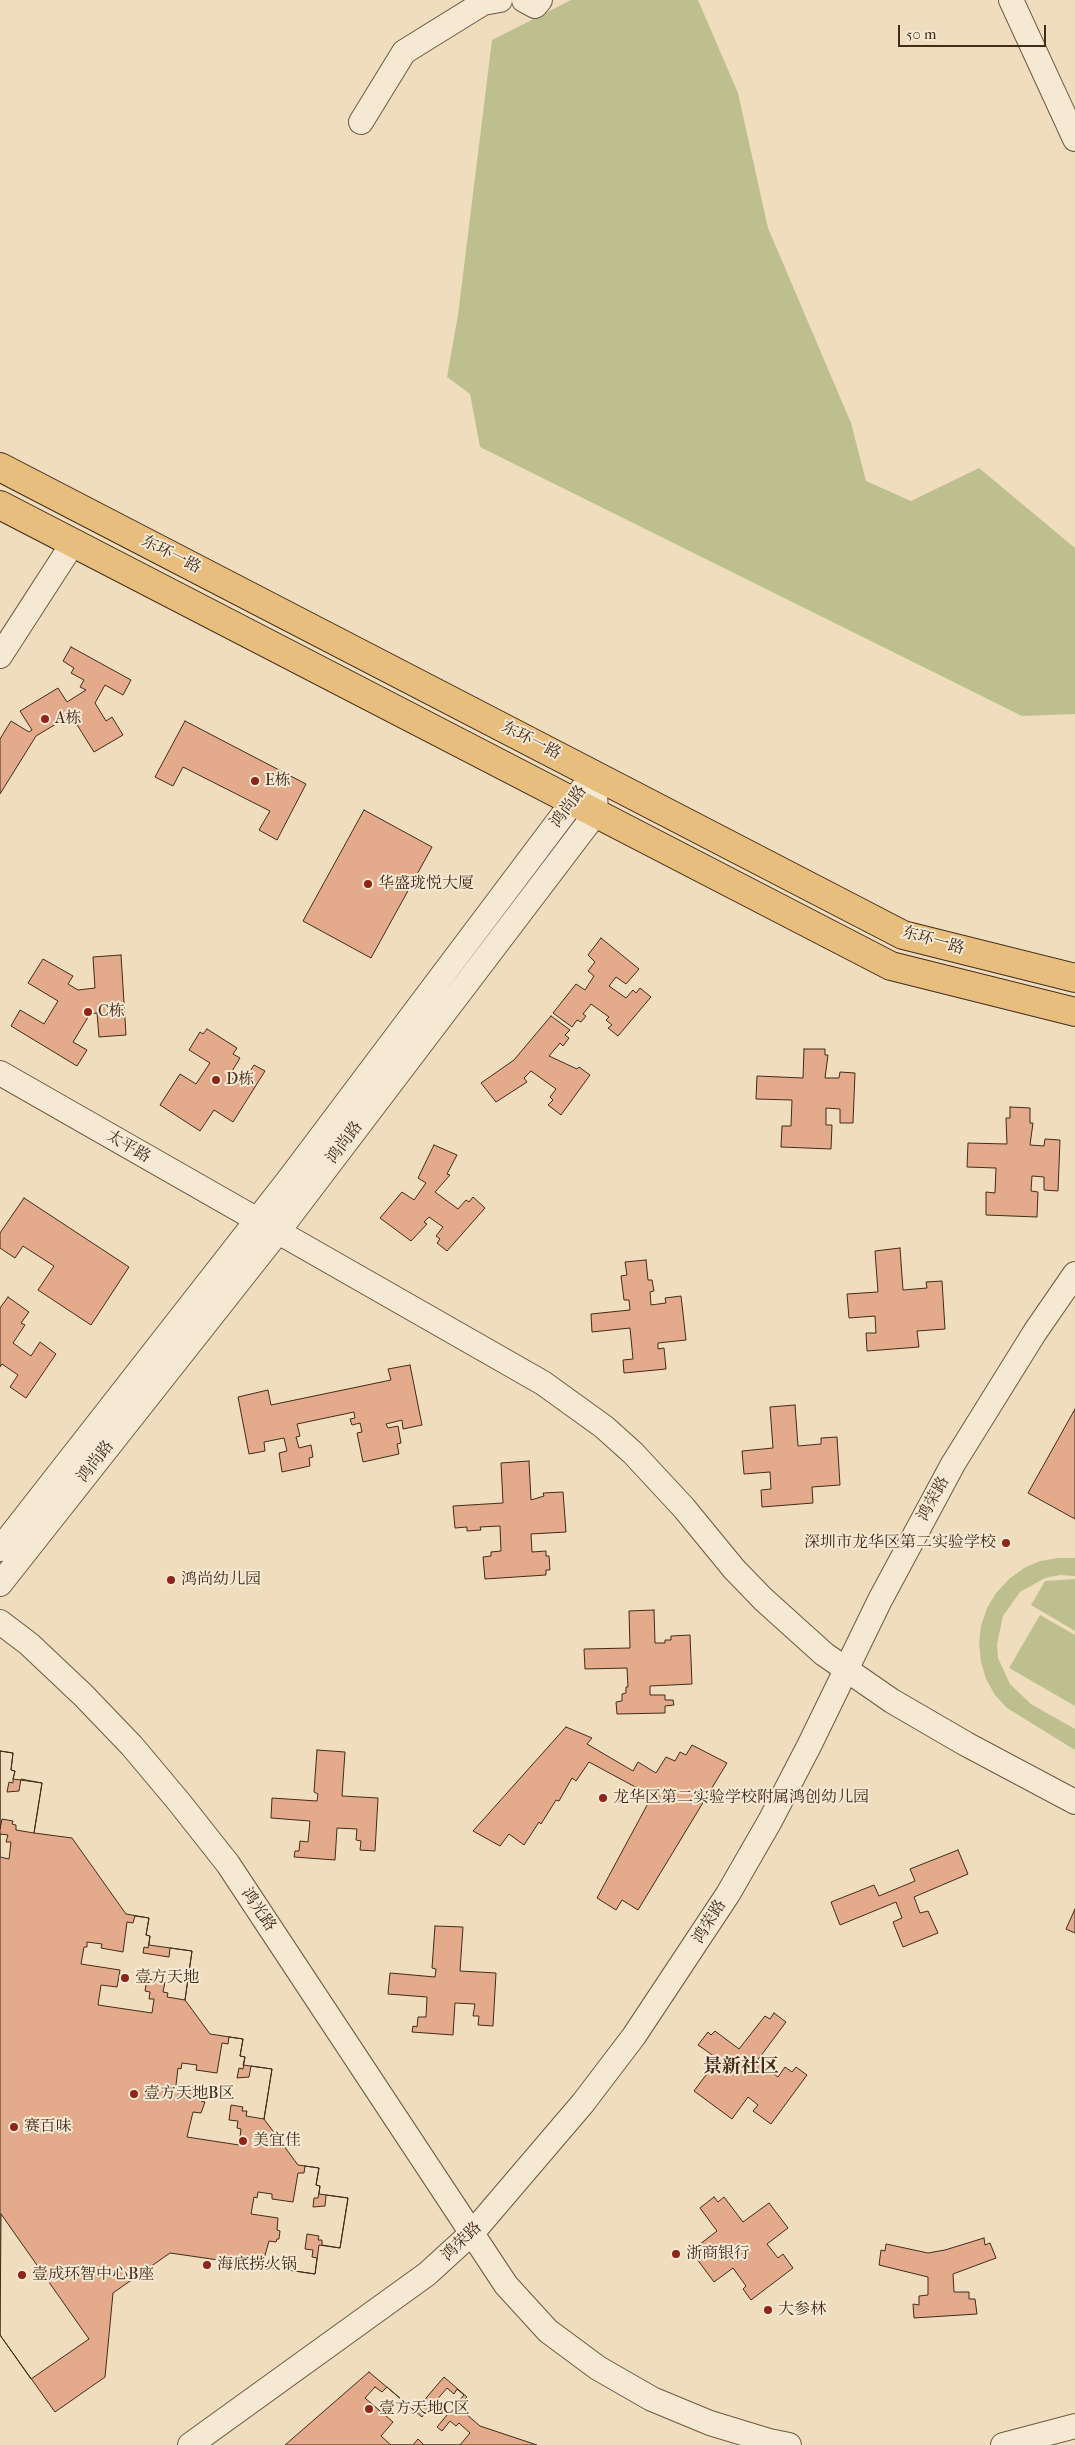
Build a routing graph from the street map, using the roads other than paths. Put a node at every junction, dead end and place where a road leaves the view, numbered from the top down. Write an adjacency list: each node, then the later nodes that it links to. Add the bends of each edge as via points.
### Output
1 (500, 0): 5 (street, via 483,3 404,52)
2 (524, 0): 3 (street, via 535,6)
3 (540, 0)
4 (1011, 0): 6 (street)
5 (362, 122)
6 (1075, 139)
7 (0, 467): 11 (main road, 东环一路)
8 (0, 505): 9 (main road, 东环一路)
9 (73, 543): 10 (street); 12 (main road, 东环一路)
10 (0, 656)
11 (594, 774): 12 (street, 鸿尚路); 13 (main road, 东环一路, via 903,935)
12 (584, 807): 14 (main road, 东环一路, via 891,966); 16 (street, 鸿尚路); 17 (street, 鸿尚路)
13 (1075, 978)
14 (1075, 1012)
15 (0, 1073): 16 (street, 太平路)
16 (256, 1221): 17 (street, 太平路); 19 (street, 鸿尚路)
17 (277, 1233): 20 (street, 鸿尚路); 22 (street, 太平路, via 511,1364 574,1404 659,1479 762,1599)
18 (1075, 1274): 22 (street, 鸿荣路, via 953,1464)
19 (0, 1550)
20 (0, 1584)
21 (0, 1622): 24 (street, 鸿光路, via 29,1644 132,1746 228,1864)
22 (846, 1670): 23 (street, 太平路, via 966,1744); 24 (street, 鸿荣路, via 770,1821 682,1966 583,2103)
23 (1075, 1802)
24 (473, 2232): 26 (street, 鸿荣路, via 427,2274); 27 (street, 鸿光路, via 506,2285 548,2331 598,2368 652,2399 710,2424)
25 (1075, 2426): 28 (street)
26 (190, 2445)
27 (789, 2445)
28 (1003, 2445)

